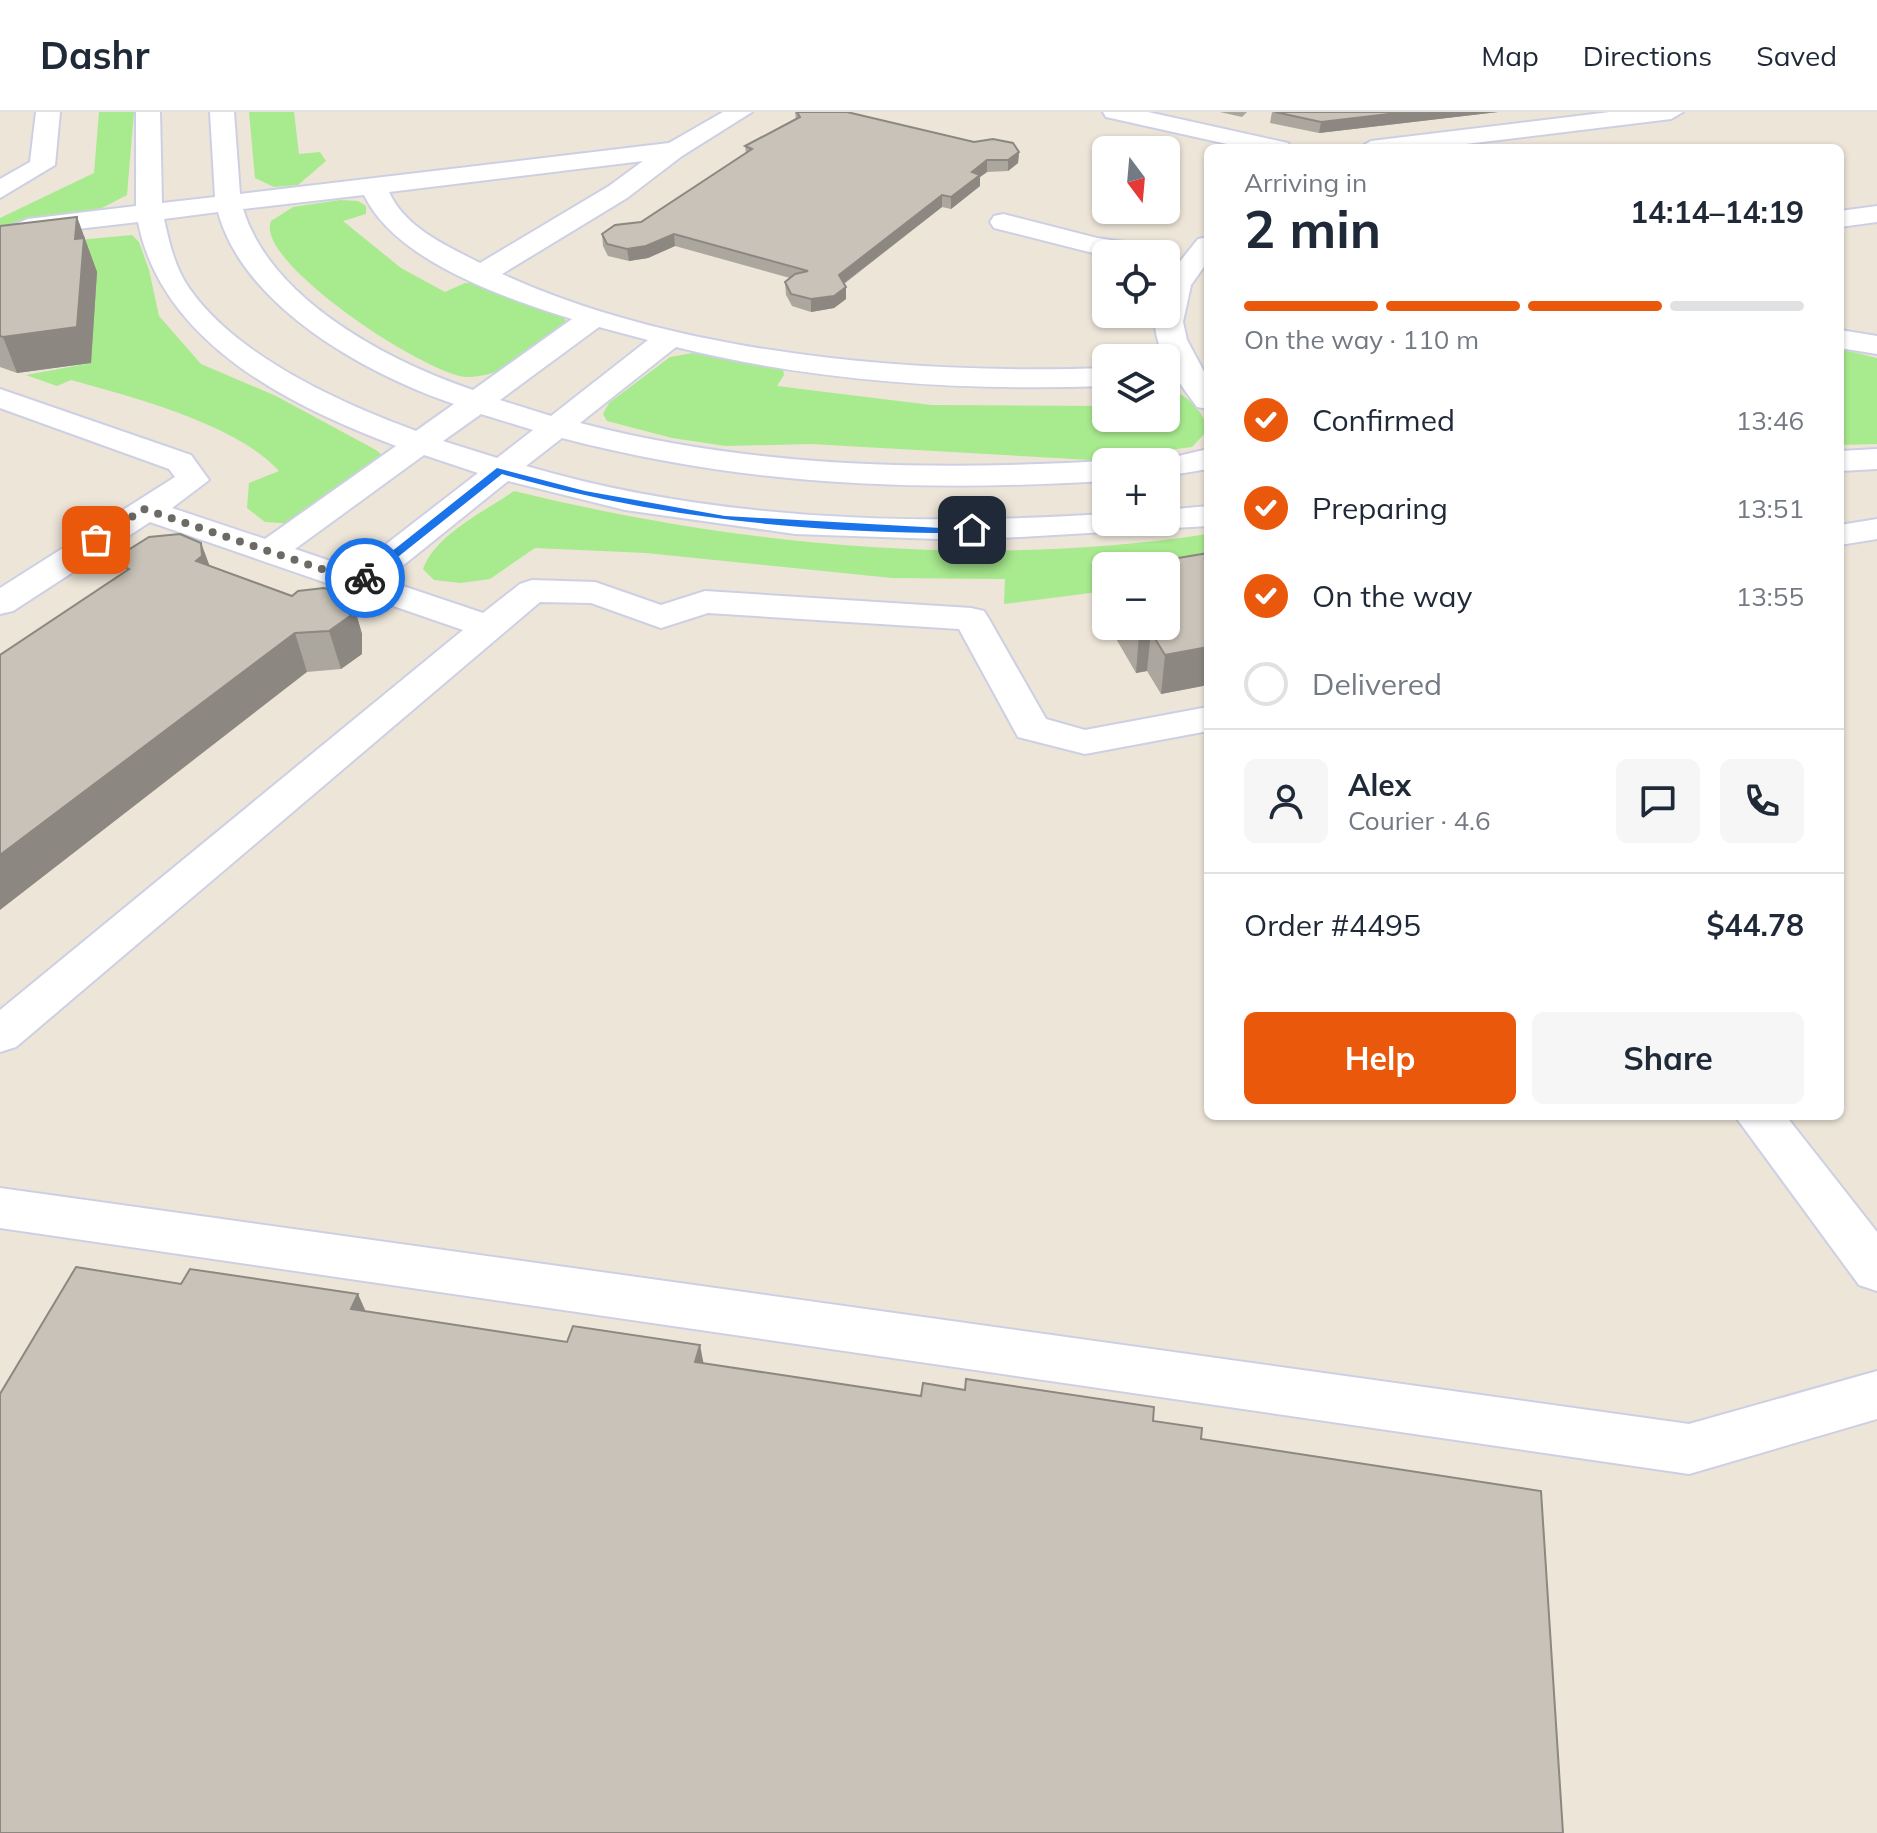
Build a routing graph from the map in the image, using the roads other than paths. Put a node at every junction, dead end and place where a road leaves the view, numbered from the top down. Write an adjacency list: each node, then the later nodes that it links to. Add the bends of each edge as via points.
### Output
1 (48, 112): 11 (street, via 42,165)
2 (148, 112): 13 (street)
3 (222, 112): 12 (street)
4 (740, 112): 9 (street)
5 (1115, 112): 7 (street)
6 (1671, 112): 8 (street)
7 (1261, 144)
8 (1433, 144)
9 (675, 150): 10 (street); 20 (street, via 618,192)
10 (373, 185): 12 (street); 20 (street, via 391,220)
11 (0, 190)
12 (226, 203): 13 (street); 30 (street, via 260,270 301,311 412,378)
13 (148, 212): 17 (street, via 28,227); 32 (street, via 157,252 174,287 219,336 279,379 346,416)
14 (1877, 214): 15 (street)
15 (1844, 218)
16 (1003, 222): 18 (street)
17 (0, 240)
18 (1092, 245)
19 (1194, 255): 24 (street, via 1174,287 1168,315)
20 (480, 275): 21 (street)
21 (594, 317): 22 (street); 30 (street)
22 (670, 337): 26 (street, via 870,371 997,380); 31 (street)
23 (1844, 340): 25 (street)
24 (1170, 344)
25 (1877, 345)
26 (1092, 377)
27 (1180, 377): 28 (street)
28 (1204, 397)
29 (0, 398): 39 (street, via 180,462 193,480)
30 (477, 401): 31 (street); 32 (street)
31 (556, 426): 37 (street); 38 (street, via 633,446 749,465 875,476)
32 (417, 443): 37 (street); 45 (street)
33 (1877, 459): 35 (street)
34 (1204, 460): 36 (street)
35 (1844, 461)
36 (1180, 464)
37 (500, 470): 42 (street, via 584,494 725,519 882,531); 46 (street)
38 (1092, 472)
39 (144, 509): 45 (street); 47 (street)
40 (1204, 516): 41 (street)
41 (1180, 519)
42 (1092, 526)
43 (1877, 529): 44 (street)
44 (1844, 534)
45 (271, 551): 46 (street)
46 (360, 582): 48 (street)
47 (0, 603)
48 (489, 627): 49 (street, via 532,591 595,593 661,617 705,602 971,619 1032,728 1085,742); 50 (street)
49 (1204, 720)
50 (0, 1035)
51 (1762, 1120): 53 (street)
52 (0, 1208): 54 (street, via 1689,1449)
53 (1877, 1270)
54 (1877, 1395)

